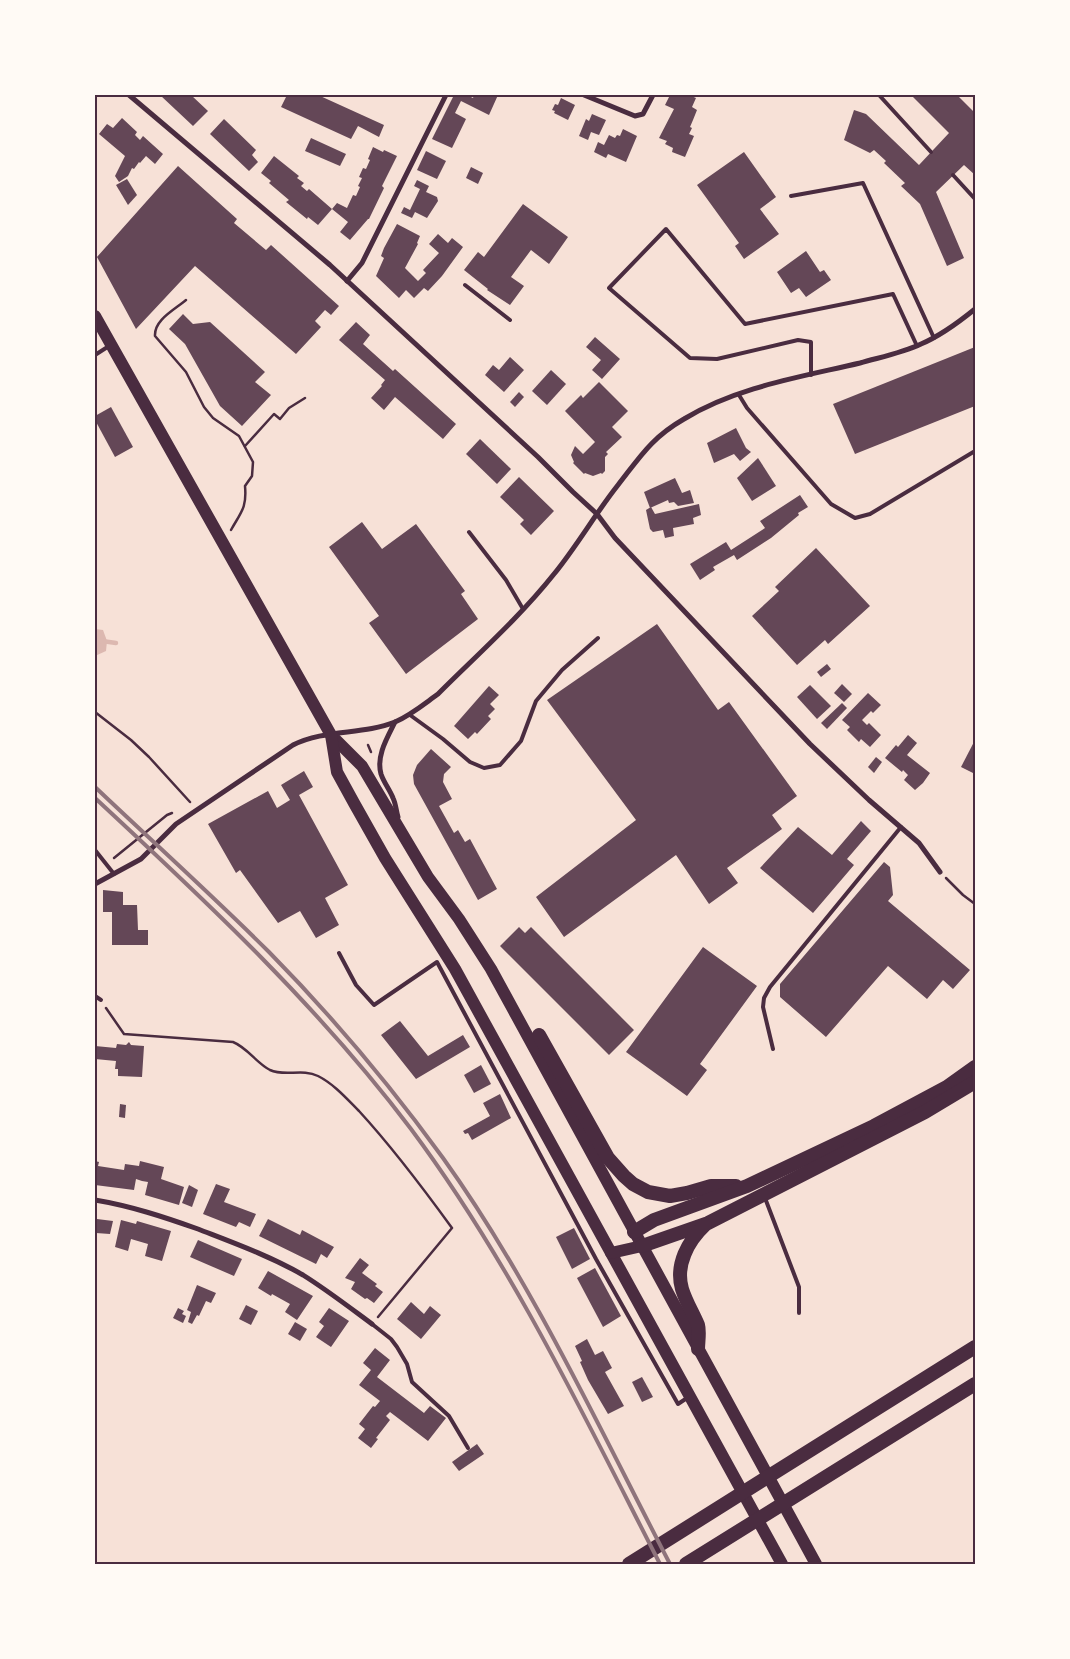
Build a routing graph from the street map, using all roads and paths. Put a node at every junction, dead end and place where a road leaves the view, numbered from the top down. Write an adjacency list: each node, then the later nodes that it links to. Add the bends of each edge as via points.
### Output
1 (129, 95): 10 (street)
2 (446, 95): 10 (street, via 362,263)
3 (584, 95): 4 (street, via 635,116 643,114)
4 (653, 95)
5 (879, 95): 6 (lane)
6 (931, 152)
7 (953, 175): 9 (lane)
8 (791, 196): 16 (lane, via 863,183)
9 (975, 199)
10 (347, 281): 25 (street)
11 (465, 285): 15 (lane)
12 (186, 300): 23 (path, via 161,320 155,336 186,372 204,407 213,418 240,436)
13 (975, 309): 16 (street)
14 (95, 316): 17 (main road)
15 (510, 320)
16 (934, 338): 18 (street)
17 (111, 345): 19 (lane); 33 (main road)
18 (917, 346): 20 (street); 20 (lane, via 893,294 745,324 666,229 609,288 690,358 717,359 798,340 811,342)
19 (95, 355)
20 (811, 375): 21 (street)
21 (738, 395): 24 (lane, via 831,504 855,518 870,514); 25 (street, via 685,418 655,439)
22 (304, 398): 23 (path, via 280,419 274,414)
23 (245, 446): 26 (path, via 253,462 252,476 245,486 246,501)
24 (975, 452)
25 (597, 514): 28 (street, via 554,574); 38 (street, via 615,538 810,744)
26 (241, 515)
27 (469, 532): 28 (lane, via 506,580)
28 (523, 610): 31 (street, via 438,694)
29 (598, 638): 31 (lane, via 562,670 536,701 520,741 500,765 484,768 470,762)
30 (95, 712): 36 (path, via 149,757)
31 (410, 715): 32 (street)
32 (395, 722): 33 (street); 39 (street, via 386,739 380,765 394,800)
33 (331, 735): 39 (main road, via 362,766); 43 (street, via 306,738 293,745 176,824 144,856); 60 (main road, via 337,772 385,858 448,955)
34 (368, 746): 35 (path)
35 (372, 754)
36 (194, 807)
37 (167, 815): 41 (path)
38 (902, 827): 42 (street, via 919,843); 51 (lane, via 770,987 763,1007)
39 (401, 832): 49 (main road, via 481,954)
40 (95, 850): 43 (lane)
41 (119, 855)
42 (940, 872): 45 (path)
43 (114, 874): 44 (street)
44 (95, 884)
45 (975, 904)
46 (339, 953): 66 (lane, via 356,984 374,1005 437,962 596,1259 678,1404)
47 (95, 996): 48 (lane)
48 (101, 1000): 62 (path, via 124,1034 233,1042 275,1072 317,1076 348,1099 381,1135 452,1228)
49 (519, 1022): 50 (main road); 58 (main road)
50 (540, 1035): 54 (highway, via 608,1158 633,1184 648,1192 670,1196 711,1186)
51 (774, 1049)
52 (975, 1067): 54 (highway, via 914,1106)
53 (975, 1082): 55 (highway, via 925,1112)
54 (748, 1186): 58 (highway, via 654,1220)
55 (763, 1194): 57 (highway); 61 (lane, via 799,1287)
56 (95, 1200): 62 (street, via 172,1219 247,1248 302,1275)
57 (708, 1223): 59 (highway); 64 (highway, via 685,1253 680,1273 682,1287 699,1327)
58 (634, 1232): 59 (main road); 60 (main road)
59 (642, 1246): 60 (main road); 64 (main road)
60 (611, 1252): 66 (main road)
61 (799, 1313)
62 (372, 1324): 67 (lane, via 397,1346 412,1382 449,1416)
63 (975, 1347): 69 (highway)
64 (698, 1349): 68 (main road)
65 (975, 1384): 70 (highway)
66 (690, 1396): 71 (main road)
67 (468, 1448)
68 (814, 1561)
69 (629, 1564)
70 (686, 1564)
71 (782, 1564)

